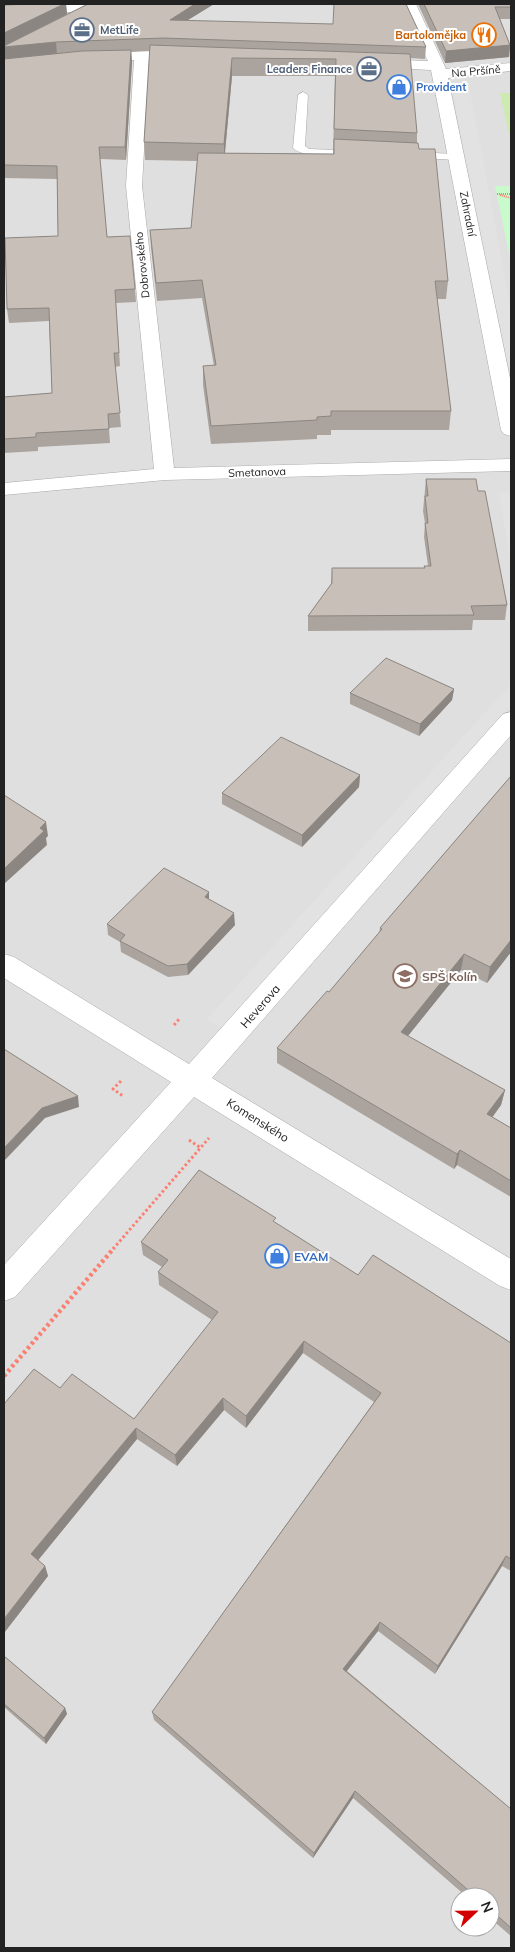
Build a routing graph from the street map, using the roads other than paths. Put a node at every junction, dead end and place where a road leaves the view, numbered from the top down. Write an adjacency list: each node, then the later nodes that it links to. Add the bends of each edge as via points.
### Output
1 (409, 4): 10 (street, Zahradní)
2 (99, 5): 3 (street); 4 (street)
3 (4, 11)
4 (62, 24)
5 (142, 55): 6 (street); 7 (street); 17 (street, Dobrovského, via 134,186)
6 (197, 56)
7 (82, 57)
8 (352, 62): 10 (street, Na Pršíně)
9 (511, 67): 10 (street, Na Pršíně)
10 (439, 70): 14 (street, Zahradní)
11 (303, 95): 12 (lane, via 299,148 307,152)
12 (370, 154)
13 (398, 155): 14 (lane)
14 (456, 156): 15 (street, Zahradní)
15 (511, 430)
16 (511, 465): 17 (street, Smetanova)
17 (165, 474): 18 (street, Smetanova)
18 (4, 488)
19 (511, 720): 21 (street, Heverova)
20 (4, 965): 21 (street, Komenského)
21 (192, 1080): 22 (street, Komenského); 23 (street, Heverova)
22 (511, 1276)
23 (4, 1287)

